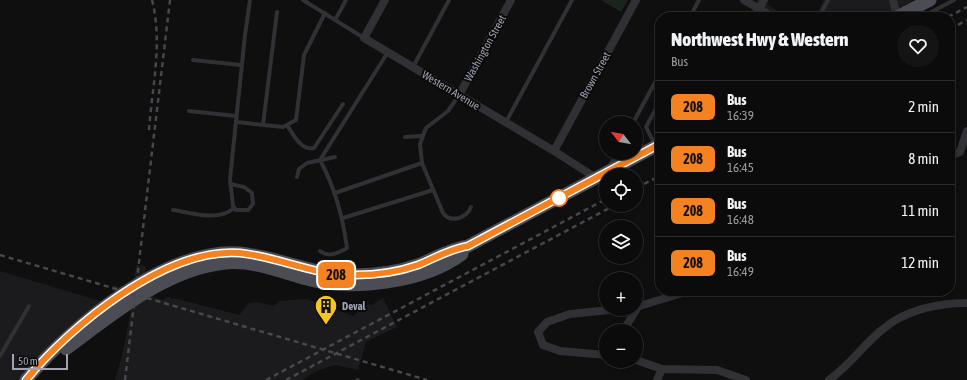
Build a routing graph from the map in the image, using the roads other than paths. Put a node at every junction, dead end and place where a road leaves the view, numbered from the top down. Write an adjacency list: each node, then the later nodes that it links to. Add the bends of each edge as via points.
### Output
1 (250, 0): 30 (lane)
2 (346, 0): 26 (lane)
3 (385, 0): 27 (street)
4 (449, 0): 31 (lane)
5 (511, 0): 33 (street, Washington Street)
6 (572, 0): 40 (lane)
7 (636, 0): 48 (street, Brown Street)
8 (699, 0): 18 (lane)
9 (744, 0): 16 (street)
10 (764, 0): 16 (street)
11 (828, 0): 21 (lane)
12 (893, 0): 22 (street)
13 (930, 0): 23 (main road)
14 (954, 0): 24 (lane)
15 (305, 1): 25 (lane, Western Avenue)
16 (760, 9): 19 (street); 20 (street)
17 (277, 12): 42 (lane)
18 (693, 12)
19 (758, 12)
20 (765, 12)
21 (822, 12)
22 (896, 12)
23 (907, 12)
24 (931, 12)
25 (325, 13): 26 (lane, Western Avenue); 41 (lane, via 304,55 296,120)
26 (335, 20): 27 (lane, Western Avenue)
27 (364, 38): 28 (street, Western Avenue)
28 (388, 52): 31 (street, Western Avenue); 51 (lane)
29 (193, 60): 30 (lane)
30 (242, 65): 37 (lane)
31 (412, 67): 33 (street, Western Avenue)
32 (655, 82): 38 (lane)
33 (459, 95): 40 (street, Western Avenue); 44 (lane, via 448,111 426,128)
34 (343, 104): 41 (lane, via 314,148 307,148 299,142)
35 (655, 110): 46 (lane, via 646,126)
36 (189, 111): 37 (lane)
37 (236, 116): 39 (lane)
38 (637, 116)
39 (236, 122): 42 (lane); 57 (lane)
40 (505, 122): 48 (street, Western Avenue)
41 (287, 124): 42 (lane, via 283,127)
42 (263, 125)
43 (967, 131): 49 (street)
44 (421, 136): 45 (lane); 52 (lane)
45 (405, 137)
46 (655, 140)
47 (655, 147): 53 (main road)
48 (554, 151): 54 (street, Western Avenue)
49 (964, 153)
50 (335, 157): 51 (lane)
51 (320, 160): 55 (lane, via 307,163 299,169); 59 (lane)
52 (422, 163): 58 (lane); 59 (lane)
53 (615, 168)
54 (599, 175)
55 (297, 177)
56 (599, 177): 64 (main road)
57 (230, 184): 60 (lane); 60 (lane, via 244,187 253,198 253,204 248,210)
58 (433, 190): 61 (lane, via 446,218 463,217); 63 (lane)
59 (335, 192): 63 (lane)
60 (234, 208): 62 (lane, via 224,215 216,216)
61 (471, 208)
62 (173, 210)
63 (343, 218): 65 (lane, via 347,248 328,255)
64 (468, 246): 75 (main road, via 386,273 357,275 335,275 256,255 220,254 194,258 171,266 105,307 58,344); 76 (main road, via 461,255 423,273 366,285 322,282 263,266 241,263 200,268 159,284 106,320 65,349)
65 (320, 251)
66 (673, 296): 68 (street)
67 (967, 303): 79 (street, via 912,312 897,319 882,329)
68 (643, 305)
69 (29, 306): 72 (lane)
70 (599, 311): 71 (street, via 570,314 547,322 538,332 543,345 560,351)
71 (599, 354)
72 (0, 356)
73 (643, 362): 74 (street)
74 (662, 369): 77 (street); 78 (street, via 717,370)
75 (26, 380)
76 (36, 380)
77 (657, 380)
78 (746, 380)
79 (830, 380)

